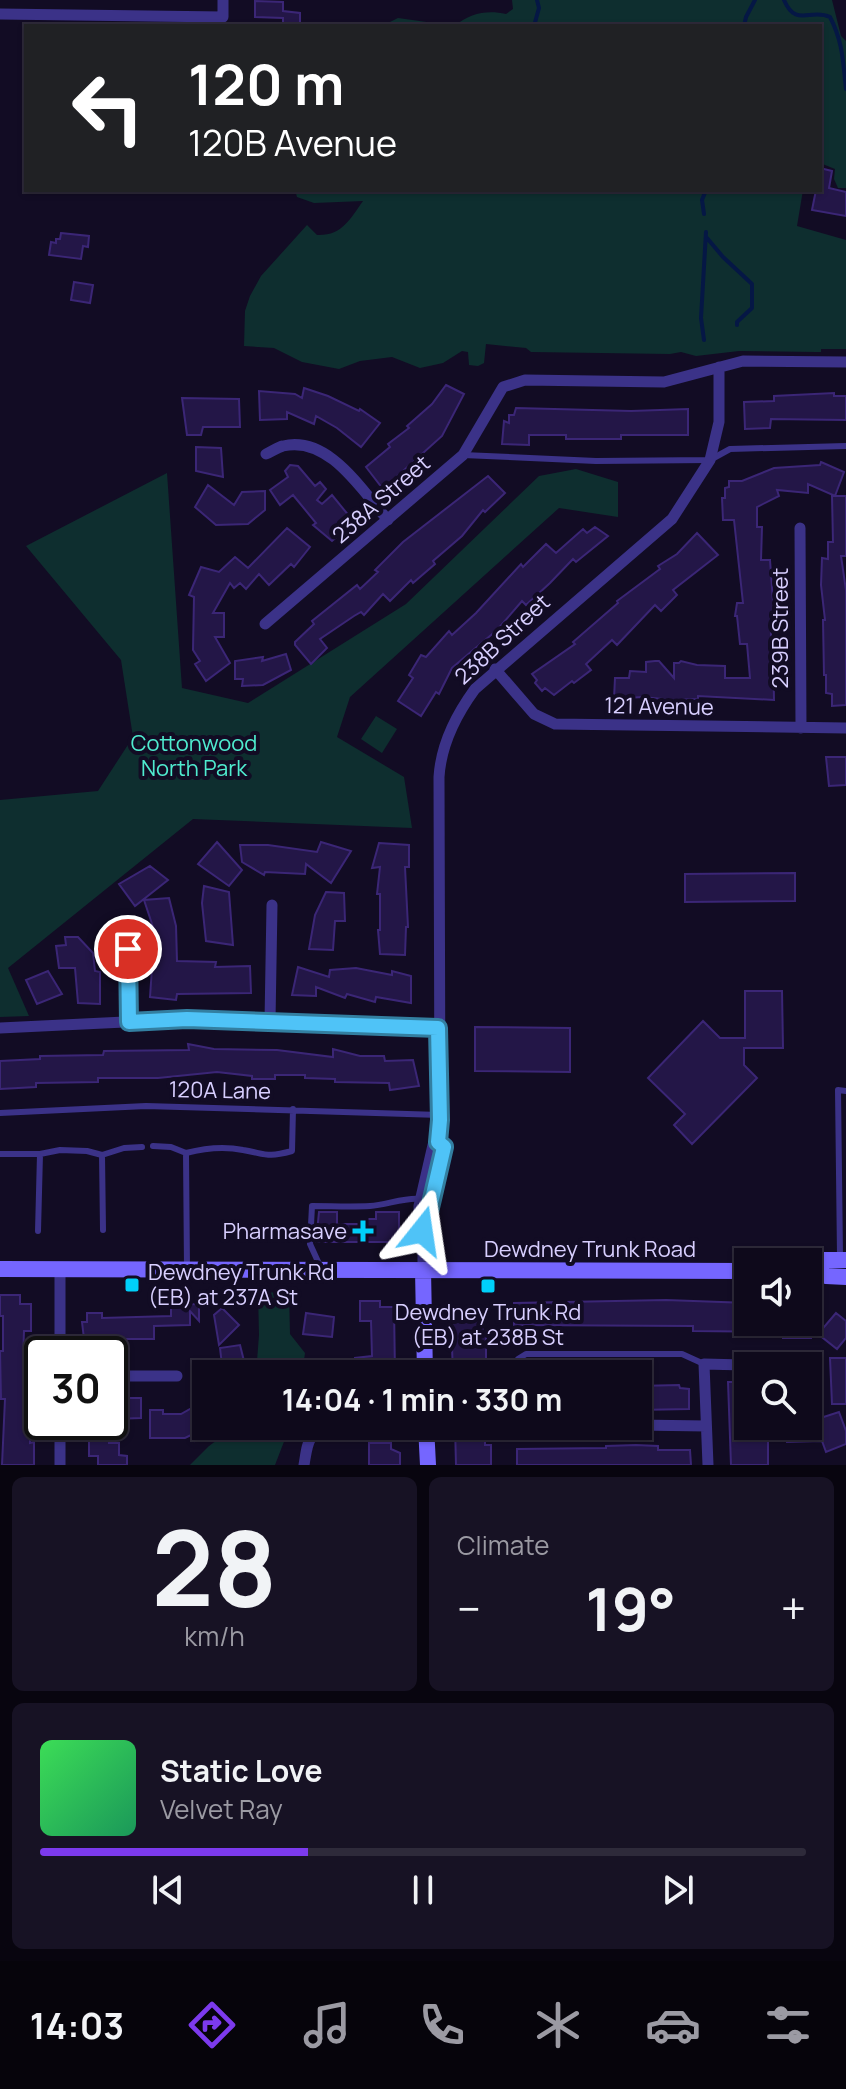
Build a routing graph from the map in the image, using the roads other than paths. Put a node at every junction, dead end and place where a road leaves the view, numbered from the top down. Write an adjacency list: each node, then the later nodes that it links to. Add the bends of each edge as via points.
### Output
1 (223, 0): 2 (street, via 223,17)
2 (0, 14)
3 (846, 362): 4 (street, via 743,361)
4 (719, 367): 7 (street, 238A Street, via 664,382 525,380 503,387); 8 (street, 238B Street, via 719,422)
5 (846, 446): 8 (lane, via 730,449)
6 (266, 454): 9 (street, via 283,446 310,447 332,458)
7 (463, 455): 8 (lane); 9 (street, 238A Street)
8 (710, 460): 12 (street, 238B Street, via 672,519)
9 (388, 520): 11 (street, 238A Street)
10 (800, 528): 13 (street, 239B Street)
11 (265, 624)
12 (495, 669): 13 (street, 121 Avenue, via 534,714 555,724); 20 (street, 238B Street, via 462,707 440,765)
13 (801, 728): 14 (street, 121 Avenue)
14 (846, 728)
15 (272, 905): 17 (street)
16 (118, 926): 18 (street, via 128,949)
17 (270, 1021): 18 (street); 20 (street)
18 (129, 1022): 19 (street)
19 (0, 1028)
20 (438, 1028): 24 (street, 238B Street)
21 (846, 1091): 32 (lane, via 838,1090)
22 (293, 1109): 23 (lane, 120A Lane, via 146,1106); 24 (lane, 120A Lane); 28 (lane, via 292,1151 263,1156 223,1148)
23 (0, 1113)
24 (440, 1115): 25 (street, 238B Street)
25 (438, 1142): 33 (street, 238B Street); 34 (street, 238B Street, via 444,1147 429,1212)
26 (153, 1146): 28 (lane)
27 (142, 1147): 31 (lane)
28 (186, 1153): 41 (lane)
29 (0, 1154): 30 (lane)
30 (40, 1154): 31 (lane, via 60,1150); 36 (lane)
31 (102, 1155): 35 (lane)
32 (842, 1187): 37 (lane)
33 (420, 1199): 34 (street, 238B Street); 42 (lane, via 312,1206 310,1244)
34 (423, 1216): 43 (street, 238B Street)
35 (103, 1230)
36 (38, 1231)
37 (843, 1260): 38 (main road)
38 (822, 1262)
39 (0, 1269): 40 (main road, Dewdney Trunk Road)
40 (60, 1269): 41 (main road, Dewdney Trunk Road); 47 (street)
41 (187, 1269): 42 (main road, Dewdney Trunk Road)
42 (321, 1270): 43 (main road, Dewdney Trunk Road)
43 (423, 1270): 44 (main road, Dewdney Trunk Road); 48 (main road, 238B Street)
44 (734, 1271)
45 (822, 1274): 46 (main road)
46 (846, 1277)
47 (60, 1336)
48 (425, 1360)
49 (518, 1360): 50 (lane, via 526,1354 682,1354)
50 (704, 1364): 51 (street); 55 (street)
51 (734, 1365)
52 (128, 1376): 53 (street)
53 (177, 1376)
54 (652, 1425): 55 (street)
55 (706, 1426): 62 (street)
56 (60, 1440): 59 (street)
57 (309, 1440): 60 (street)
58 (427, 1440): 61 (main road)
59 (60, 1465)
60 (304, 1465)
61 (428, 1465)
62 (708, 1465)

